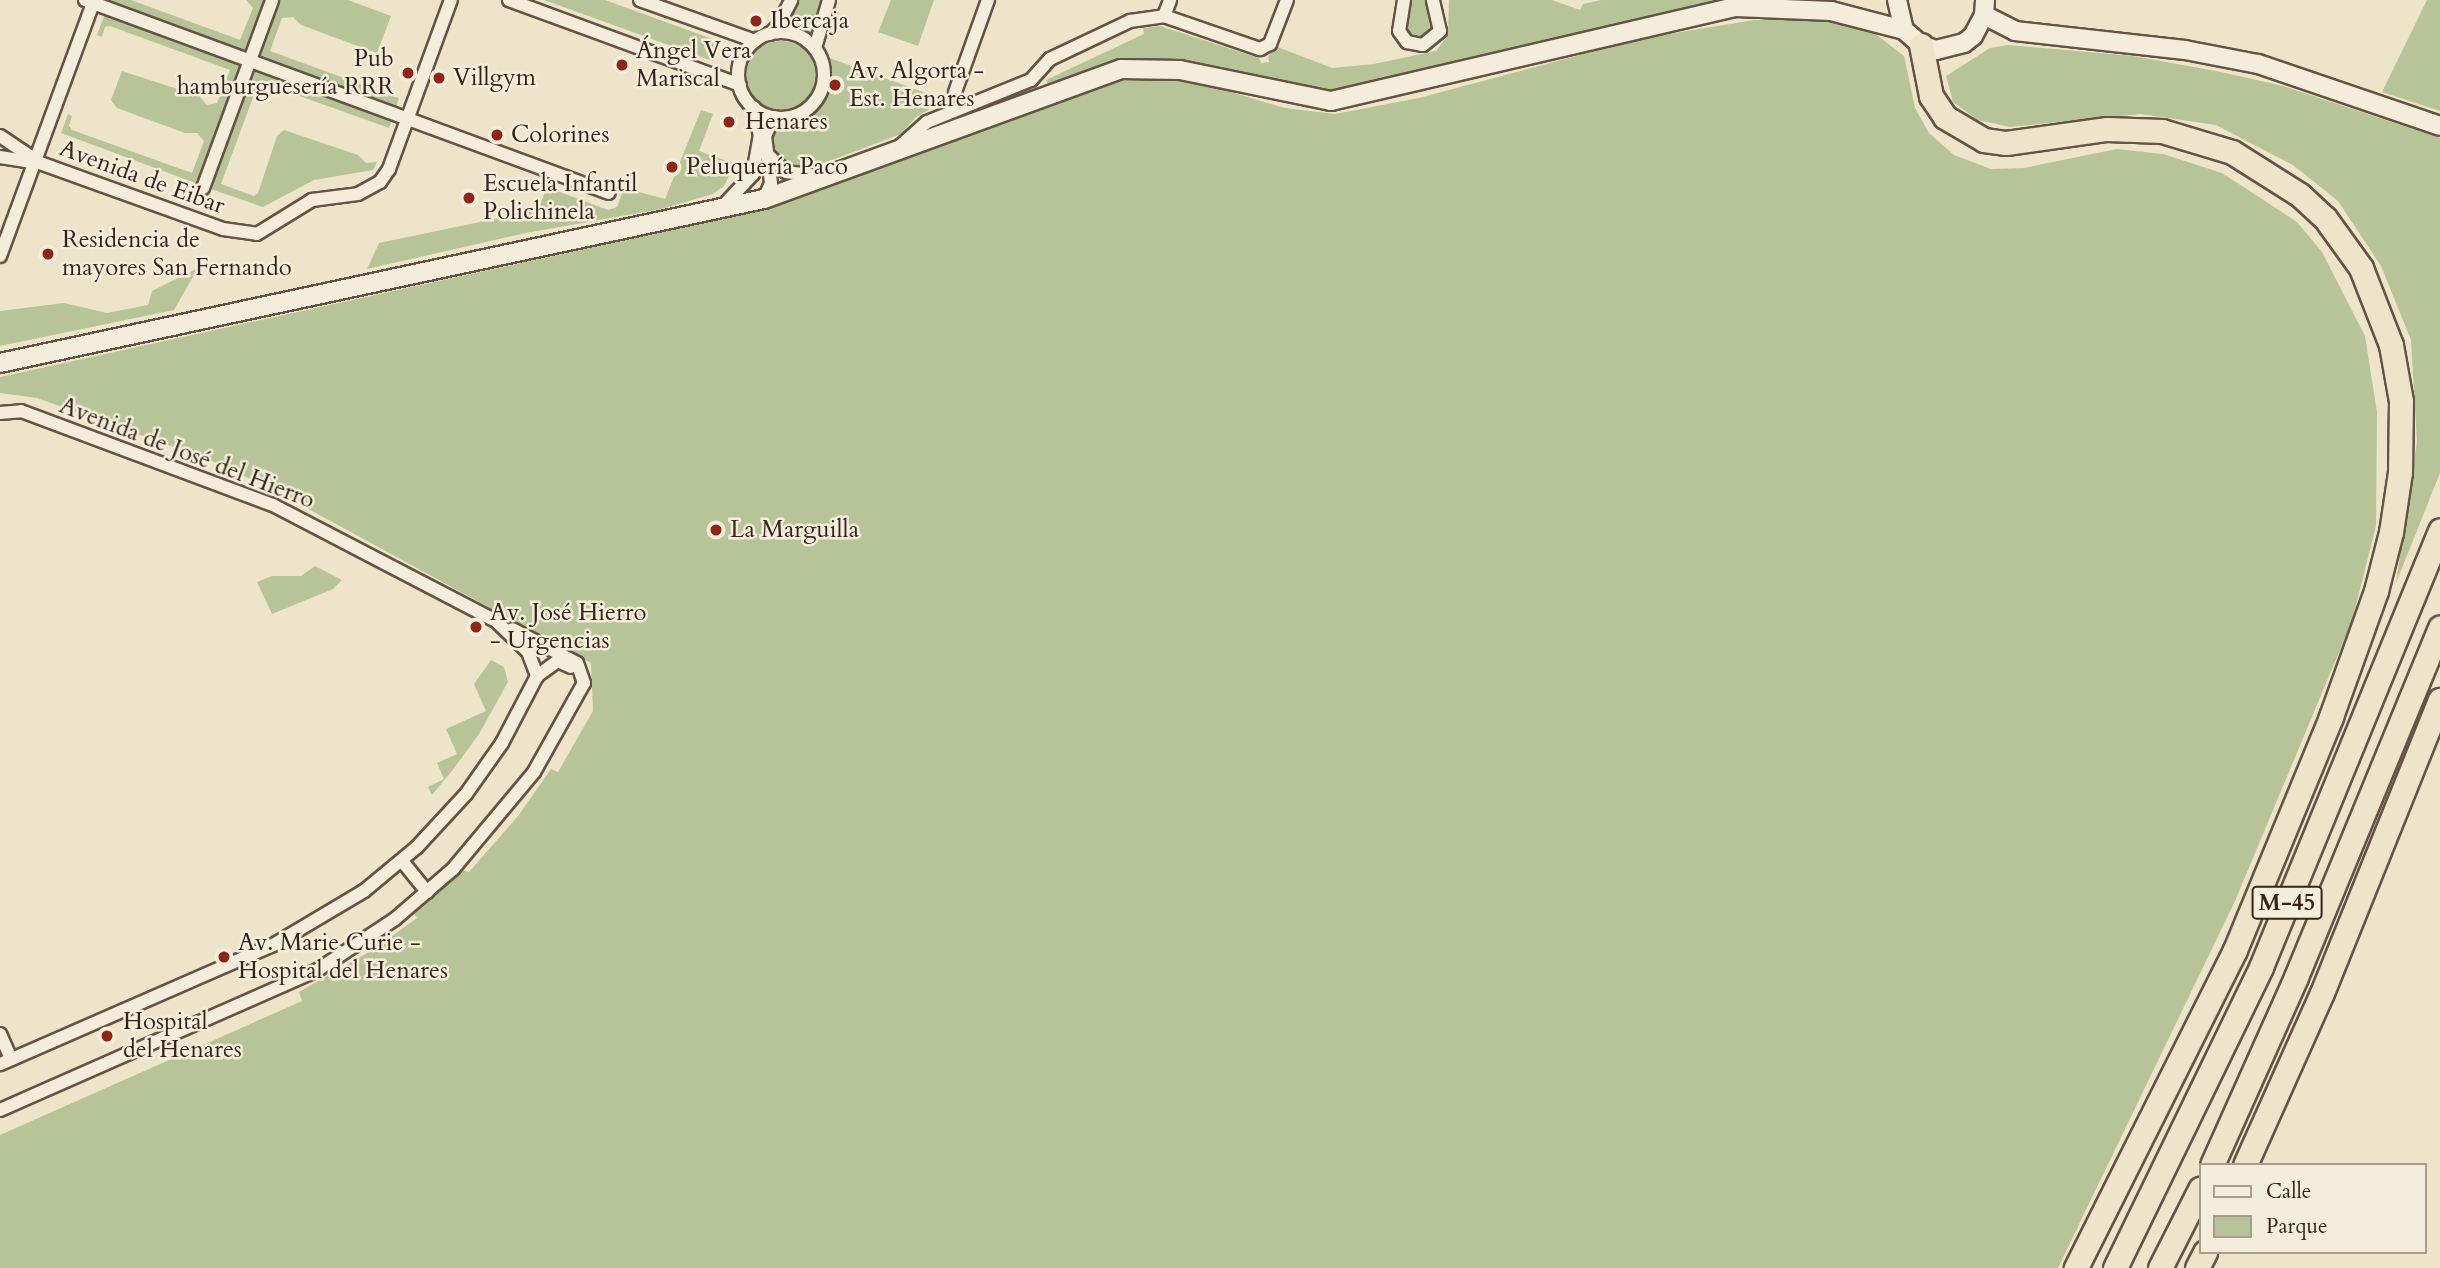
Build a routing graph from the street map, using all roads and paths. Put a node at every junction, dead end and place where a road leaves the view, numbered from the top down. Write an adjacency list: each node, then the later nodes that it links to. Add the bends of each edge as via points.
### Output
1 (272, 0): 23 (street)
2 (451, 0): 28 (street)
3 (509, 0): 24 (street)
4 (640, 0): 21 (street)
5 (791, 0): 18 (street)
6 (829, 0): 22 (street)
7 (989, 0): 25 (street)
8 (1170, 0): 16 (street)
9 (1287, 0): 16 (street, via 1270,44 1260,49)
10 (1404, 0): 11 (street, via 1399,31 1410,44 1423,46 1440,31)
11 (1433, 0)
12 (91, 1): 23 (street); 34 (street)
13 (1897, 1): 15 (street, via 1879,12); 20 (street)
14 (1984, 7): 17 (street); 19 (street)
15 (1830, 10): 20 (street); 33 (street, via 1758,6 1703,12 1331,101 1180,70 1121,69)
16 (1164, 16): 33 (street, via 1130,22 1050,59 1031,80 927,122)
17 (2015, 31): 19 (street); 29 (street, via 2185,50 2258,64)
18 (769, 34): 21 (street); 22 (street, via 797,35)
19 (1973, 36): 20 (street, via 1947,49)
20 (1913, 37): 57 (highway, via 1931,96 1945,117 1984,140 2006,143 2107,129 2162,131 2232,152 2300,195 2325,218 2361,268 2391,345 2401,401 2400,472 2391,532 2376,592 2331,717 2235,950)
21 (755, 41): 24 (street, via 741,60)
22 (815, 48): 27 (street, via 824,70 819,96 799,113)
23 (250, 60): 28 (street); 36 (street)
24 (740, 85): 26 (street)
25 (955, 92)
26 (754, 108): 27 (street); 31 (street)
27 (774, 117): 31 (street)
28 (408, 118): 34 (street, Avenida de Eibar, via 389,169 374,188 312,200 257,234 231,231); 37 (street)
29 (2440, 127)
30 (0, 136): 34 (street, Avenida de Eibar)
31 (762, 150): 35 (street, via 778,168 793,175); 38 (street, via 757,185); 39 (street, via 748,183)
32 (0, 157): 34 (street, Avenida de Eibar)
33 (887, 157): 35 (street)
34 (36, 161): 40 (street)
35 (838, 173): 38 (street)
36 (203, 188)
37 (609, 193)
38 (763, 199): 39 (street)
39 (717, 211): 41 (street)
40 (0, 256)
41 (0, 363)
42 (0, 413): 44 (street, Avenida de José del Hierro, via 20,411 273,505)
43 (2440, 530): 58 (highway, M-45, via 2260,967)
44 (499, 624): 46 (street, via 528,652); 47 (street, Avenida de José del Hierro, via 577,663)
45 (2440, 627): 54 (highway, M-45, via 2296,976)
46 (537, 676): 47 (street, via 558,661 578,673); 49 (street, via 502,743 466,794)
47 (584, 683): 50 (street, via 572,711 512,802)
48 (2440, 699): 55 (highway, via 2322,993)
49 (402, 861): 50 (street); 52 (street, via 326,916 273,945)
50 (427, 892): 53 (street, via 357,946 319,968)
51 (0, 1034): 52 (street)
52 (6, 1062)
53 (0, 1110)
54 (2213, 1163)
55 (2246, 1163)
56 (2198, 1193): 59 (highway)
57 (2077, 1268)
58 (2115, 1268)
59 (2161, 1268)

